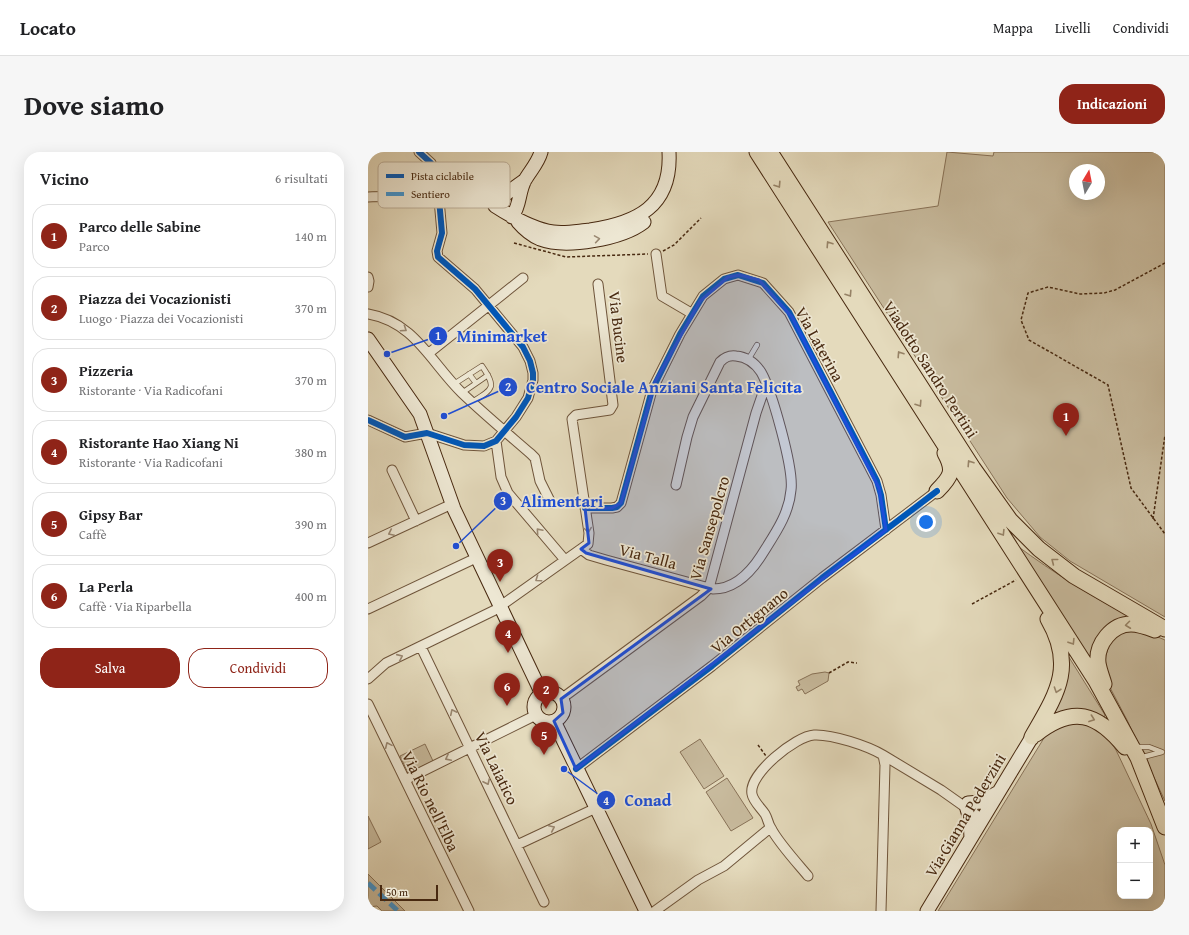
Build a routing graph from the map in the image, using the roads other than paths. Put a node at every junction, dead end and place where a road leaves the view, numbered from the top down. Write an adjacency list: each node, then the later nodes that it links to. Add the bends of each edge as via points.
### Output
1 (419, 152): 7 (street)
2 (541, 152): 8 (street)
3 (668, 152): 15 (street, via 665,183 656,200 643,213 631,221 616,226)
4 (675, 152): 15 (street, one-way to 4, via 614,236 641,224 656,210 669,190 675,172)
5 (757, 152): 36 (main road, Viadotto Sandro Pertini, one-way to 36)
6 (770, 152): 57 (main road, Viadotto Sandro Pertini, one-way to 6, via 1086,584 1039,549 1001,508)
7 (430, 162)
8 (525, 180): 9 (street); 14 (street, via 519,207)
9 (510, 191)
10 (368, 197): 11 (street)
11 (378, 197)
12 (440, 208): 21 (street, via 442,233 438,257 464,278)
13 (498, 208): 14 (street)
14 (512, 217): 15 (street, via 532,235 542,239)
15 (567, 237)
16 (656, 254): 22 (street, via 662,296)
17 (368, 277): 20 (street)
18 (523, 278): 21 (street)
19 (598, 284): 46 (street, Via Bucine, via 613,406 610,410 576,415 572,419)
20 (368, 287)
21 (489, 306): 26 (street); 37 (street, via 523,347 532,368 533,380 528,398)
22 (691, 313): 46 (street, Via Laterina, via 652,390 621,503 612,508); 48 (street, Via Laterina, via 703,296 728,277 740,275 759,280 766,285 792,317 880,488)
23 (368, 314): 26 (street, one-way to 26, via 400,326)
24 (368, 338): 38 (street, via 415,406)
25 (757, 345): 27 (lane)
26 (429, 352): 32 (street)
27 (748, 360): 31 (street, via 761,372); 41 (street, via 730,356 720,362 693,417)
28 (470, 374): 29 (lane, via 482,366); 30 (lane); 32 (lane)
29 (488, 376): 30 (lane); 34 (lane, via 492,383 491,389)
30 (476, 383): 33 (lane)
31 (766, 384): 54 (street, Via Sansepolcro); 54 (street, via 791,473 788,507 779,527 750,571 732,585)
32 (454, 385): 33 (street)
33 (462, 393): 34 (street)
34 (472, 402): 37 (street)
35 (368, 420): 38 (street, via 405,436)
36 (933, 425): 42 (main road, via 951,467 949,478); 43 (main road, Viadotto Sandro Pertini)
37 (504, 431): 39 (street); 44 (street, via 535,458 540,481)
38 (427, 432): 39 (street, via 471,446 484,446); 45 (street)
39 (496, 441): 52 (street, one-way to 39, via 508,493 501,478)
40 (392, 470): 47 (street)
41 (676, 485)
42 (937, 491): 43 (main road, via 957,485); 48 (street, Via Ortignano)
43 (981, 500): 53 (main road, Viadotto Sandro Pertini, one-way to 53)
44 (551, 503)
45 (452, 504): 47 (street); 51 (street)
46 (585, 508): 50 (street, one-way to 50, via 589,540)
47 (416, 521): 49 (street, one-way to 49)
48 (886, 530): 72 (street, Via Ortignano)
49 (368, 543)
50 (582, 549): 52 (street); 54 (street, Via Talla, via 589,555)
51 (476, 558): 55 (street); 56 (street)
52 (565, 560): 55 (street, one-way to 55)
53 (1022, 577): 64 (main road, one-way to 64); 67 (main road, one-way to 67, via 1034,593 1055,633 1061,663 1060,680 1055,695)
54 (709, 588): 62 (street, Via Sansepolcro)
55 (500, 606): 59 (street); 61 (street)
56 (368, 609)
57 (1165, 629)
58 (1165, 635): 64 (main road, one-way to 64, via 1146,626 1130,624 1114,630 1104,640 1099,651 1098,664)
59 (421, 647): 60 (street, one-way to 59, via 386,663); 68 (street, Via Laiatico, one-way to 59)
60 (368, 679)
61 (542, 694): 62 (street, via 554,694); 65 (street, via 534,706)
62 (561, 698): 66 (street, via 563,713)
63 (368, 704): 73 (street, Via Rio nell'Elba, one-way to 63)
64 (1110, 706): 71 (main road)
65 (536, 715): 66 (street, via 543,721); 68 (street)
66 (554, 721): 72 (street)
67 (1032, 737): 71 (main road, one-way to 71, via 1058,720 1074,716 1088,717 1099,721 1112,731); 74 (street, Via Gianna Pederzini)
68 (470, 747): 73 (street, one-way to 73); 81 (street, Via Laiatico, one-way to 81)
69 (1163, 753): 71 (lane); 71 (lane, via 1146,747)
70 (883, 755): 76 (street); 79 (street, via 868,746 825,736 811,735 798,740 765,766 753,783 752,796 766,816); 87 (street, via 885,765)
71 (1136, 757): 78 (main road)
72 (576, 769): 75 (street)
73 (405, 780): 84 (street, Via Rio nell'Elba)
74 (997, 793): 76 (street); 77 (street, Via Gianna Pederzini)
75 (596, 808): 81 (street, one-way to 75); 85 (street)
76 (964, 808): 77 (street); 80 (street, via 970,819)
77 (984, 816): 80 (street, Via Gianna Pederzini)
78 (1165, 827)
79 (770, 828): 82 (street); 86 (street, via 722,868 698,880)
80 (971, 838): 88 (street, Via Gianna Pederzini)
81 (517, 845): 83 (street, Via Laiatico)
82 (808, 876)
83 (544, 902)
84 (469, 911)
85 (646, 911)
86 (655, 911)
87 (880, 911)
88 (927, 911)

